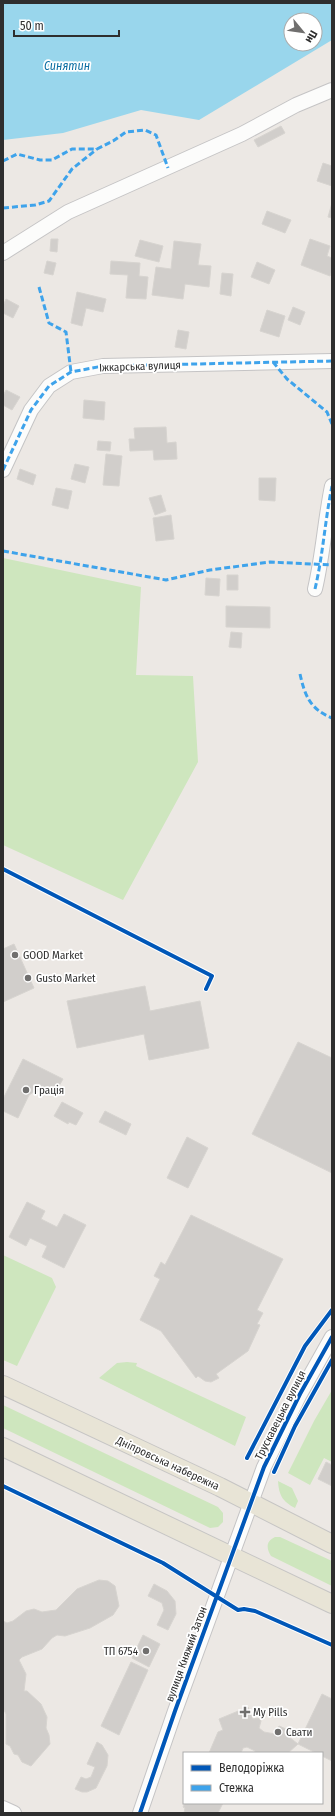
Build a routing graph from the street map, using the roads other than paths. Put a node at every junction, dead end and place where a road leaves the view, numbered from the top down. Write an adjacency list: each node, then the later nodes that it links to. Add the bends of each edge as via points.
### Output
1 (332, 90): 2 (street, via 296,105 242,134 68,212)
2 (3, 253)
3 (332, 361): 4 (street, Іжкарська вулиця, via 103,366 71,372 49,386 31,410)
4 (3, 470)
5 (332, 486): 6 (street, via 326,516)
6 (326, 564): 7 (street)
7 (314, 589)
8 (332, 1337): 11 (street, Трускавецька вулиця, via 264,1467)
9 (3, 1385): 11 (main road, Дніпровська набережна)
10 (3, 1447): 13 (main road)
11 (251, 1503): 12 (main road, Дніпровська набережна); 13 (street, вулиця Княжий Затон)
12 (332, 1544)
13 (231, 1557): 14 (main road); 17 (street, вулиця Княжий Затон)
14 (332, 1604)
15 (3, 1808): 16 (street)
16 (14, 1813)
17 (140, 1813)

